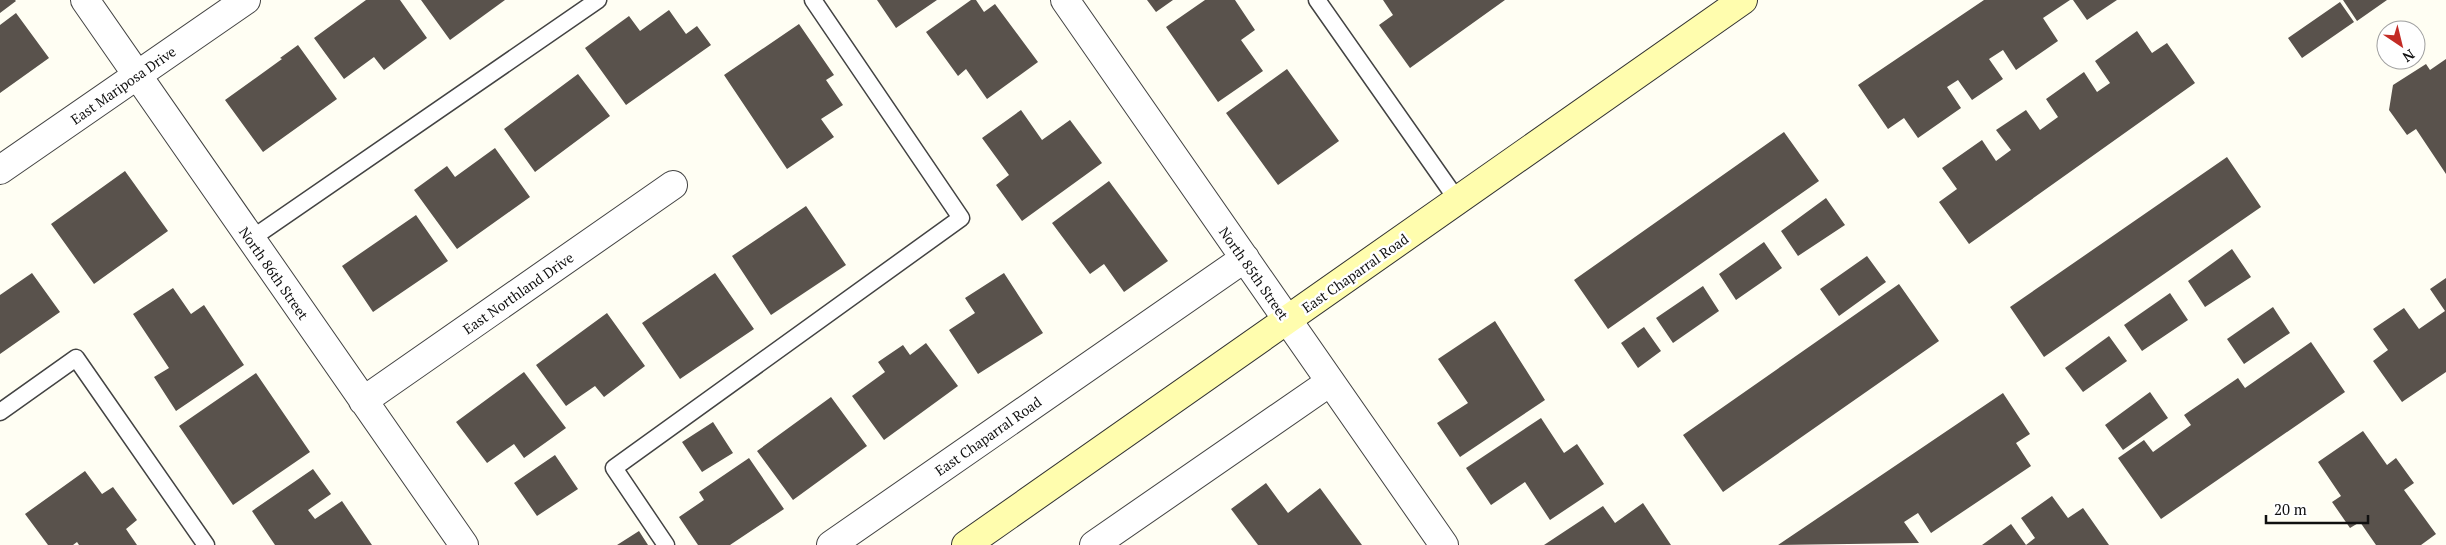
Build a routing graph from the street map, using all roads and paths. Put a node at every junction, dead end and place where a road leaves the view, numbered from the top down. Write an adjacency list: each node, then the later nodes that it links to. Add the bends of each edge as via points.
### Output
1 (86, 0): 8 (street, North 86th Street)
2 (246, 0): 8 (street, East Mariposa Drive)
3 (598, 0): 12 (lane)
4 (813, 0): 20 (lane, via 961,218 614,468)
5 (1065, 0): 13 (street, North 85th Street)
6 (1317, 0): 11 (lane)
7 (1743, 0): 11 (main road, East Chaparral Road)
8 (139, 75): 9 (street, East Mariposa Drive); 12 (street, North 86th Street)
9 (0, 170)
10 (672, 185): 16 (street, East Northland Drive)
11 (1458, 201): 14 (main road, East Chaparral Road)
12 (251, 239): 16 (street, North 86th Street)
13 (1245, 258): 14 (street, North 85th Street); 21 (street, East Chaparral Road)
14 (1287, 320): 15 (street, North 85th Street); 22 (main road, East Chaparral Road)
15 (1330, 382): 23 (street); 24 (street, North 85th Street)
16 (363, 401): 19 (street, North 86th Street)
17 (0, 412): 18 (lane, via 76,358)
18 (206, 545)
19 (464, 545)
20 (666, 545)
21 (830, 545)
22 (966, 545)
23 (1094, 545)
24 (1444, 545)

